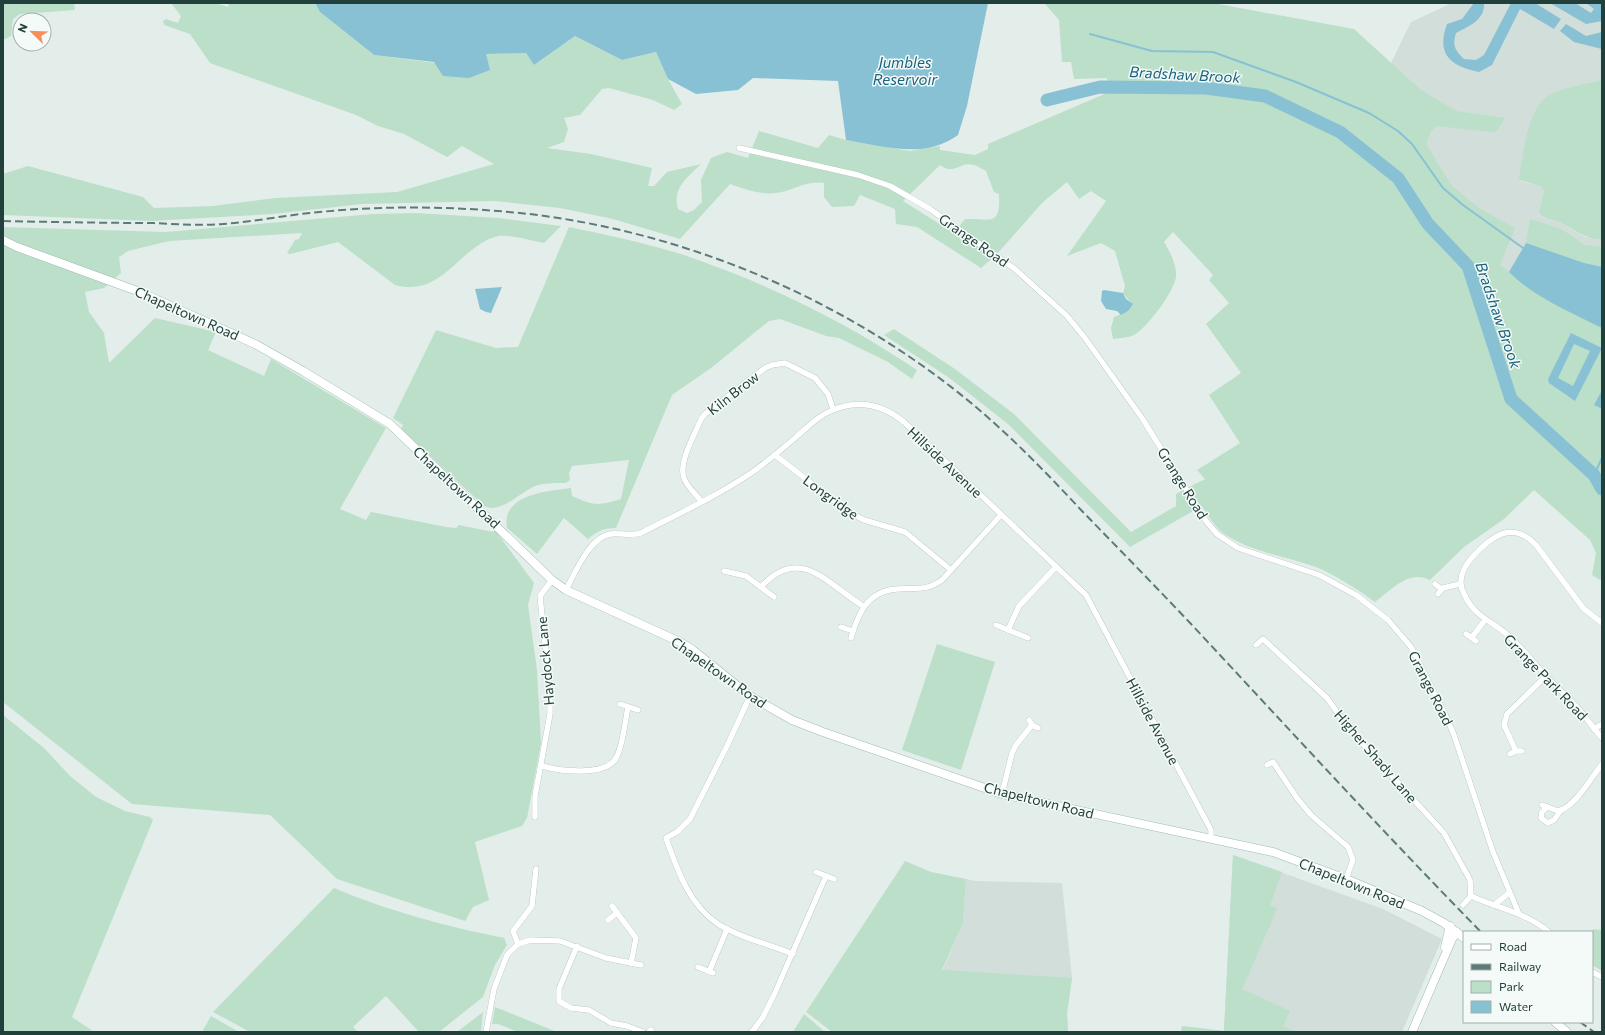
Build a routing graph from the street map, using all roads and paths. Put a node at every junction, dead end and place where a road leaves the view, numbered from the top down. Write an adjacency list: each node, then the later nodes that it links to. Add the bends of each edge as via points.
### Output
1 (739, 148): 49 (street, Grange Road, via 858,175 890,186 930,209 996,255 1044,294 1085,338 1139,412 1206,521 1217,534 1238,548 1319,575 1337,584 1388,620 1411,647 1445,714)
2 (3, 240): 10 (main road, Chapeltown Road, via 140,292 255,344 380,416 486,514)
3 (833, 409): 4 (street, Hillside Avenue, via 819,417); 5 (street, Kiln Brow, via 828,394 815,378 785,363 765,368 701,419 685,459 683,472 688,484); 6 (street, Hillside Avenue, via 866,404 891,413 904,422)
4 (776, 455): 5 (street, Hillside Avenue); 8 (street, Longridge, via 847,511 864,520 905,532)
5 (702, 501): 14 (street, Hillside Avenue, via 642,533 611,534 596,540)
6 (1001, 515): 7 (street, Hillside Avenue); 8 (street)
7 (1056, 567): 21 (street, via 1019,606); 43 (street, Hillside Avenue, via 1079,588 1092,605 1211,830)
8 (951, 570): 16 (street, via 942,580 927,588 890,590)
9 (724, 571): 13 (street, via 746,576)
10 (552, 580): 14 (main road, Chapeltown Road); 39 (street, Haydock Lane, via 539,600 550,693 550,714)
11 (1434, 584): 12 (street, via 1440,592)
12 (1460, 584): 17 (street, Grange Park Road, via 1468,603); 18 (street, via 1464,569 1471,558 1496,535 1519,533 1531,539 1584,609)
13 (761, 587): 15 (street); 16 (street, via 776,572 799,567 812,572)
14 (566, 590): 28 (main road, Chapeltown Road, via 680,642)
15 (774, 597)
16 (864, 606): 22 (street)
17 (1485, 620): 23 (street, via 1474,639); 27 (street, Grange Park Road, via 1509,636)
18 (1602, 623)
19 (996, 625): 21 (street)
20 (841, 627): 22 (street)
21 (1008, 630): 25 (street)
22 (853, 631): 24 (street)
23 (1466, 634)
24 (851, 638)
25 (1028, 638)
26 (1256, 645): 50 (street, Higher Shady Lane, via 1262,639 1320,692 1349,729 1444,833 1470,880)
27 (1546, 676): 34 (street, Grange Park Road); 36 (street, via 1507,714 1504,725 1513,753)
28 (750, 696): 40 (main road, Chapeltown Road, via 792,720); 58 (street, via 690,819 677,832 666,838 678,872 688,890 710,918)
29 (620, 704): 30 (street)
30 (628, 706): 31 (street); 39 (street, via 619,751 613,763 599,769 569,771)
31 (638, 710)
32 (1602, 724): 34 (street)
33 (1038, 728): 40 (street, via 1031,723 1012,753)
34 (1594, 729): 35 (street, Grange Park Road)
35 (1602, 738)
36 (1522, 751)
37 (1602, 764): 41 (street, via 1575,799)
38 (1267, 765): 48 (street, via 1272,762 1311,815 1348,847 1353,860)
39 (542, 766): 42 (street, Haydock Lane, via 535,796)
40 (1002, 794): 43 (main road, Chapeltown Road)
41 (1561, 810): 41 (street, via 1544,806 1541,818 1548,823 1554,820)
42 (535, 817)
43 (1211, 838): 48 (main road, Chapeltown Road, via 1273,852)
44 (536, 869): 62 (street, via 532,906 513,931)
45 (816, 872): 46 (street)
46 (826, 876): 47 (street); 64 (street)
47 (834, 879)
48 (1346, 879): 57 (main road, Chapeltown Road, via 1422,911)
49 (1510, 893): 52 (street); 55 (street, Grange Road)
50 (1471, 896): 51 (street); 52 (street)
51 (1463, 905)
52 (1494, 905): 55 (street)
53 (612, 906): 54 (street)
54 (617, 913): 56 (street); 66 (street, via 636,938)
55 (1519, 914): 59 (street)
56 (608, 920)
57 (1450, 926): 60 (main road, Chapeltown Road); 65 (main road)
58 (727, 929): 64 (street); 68 (street, via 711,973)
59 (1548, 931)
60 (1457, 932): 61 (main road, Chapeltown Road); 65 (main road)
61 (1463, 937)
62 (518, 944): 63 (street, via 531,940 560,940); 72 (street, via 507,955 494,989)
63 (577, 946): 66 (street, via 606,958); 73 (street, via 559,989 559,1001 571,1008 589,1010 611,1023)
64 (793, 954): 74 (street, via 769,1005)
65 (1443, 961): 75 (main road)
66 (631, 963): 67 (street)
67 (641, 965)
68 (698, 967)
69 (1593, 972): 70 (street)
70 (1602, 977)
71 (1556, 1023): 76 (main road)
72 (486, 1032)
73 (642, 1032)
74 (752, 1032)
75 (1412, 1032)
76 (1567, 1032)

